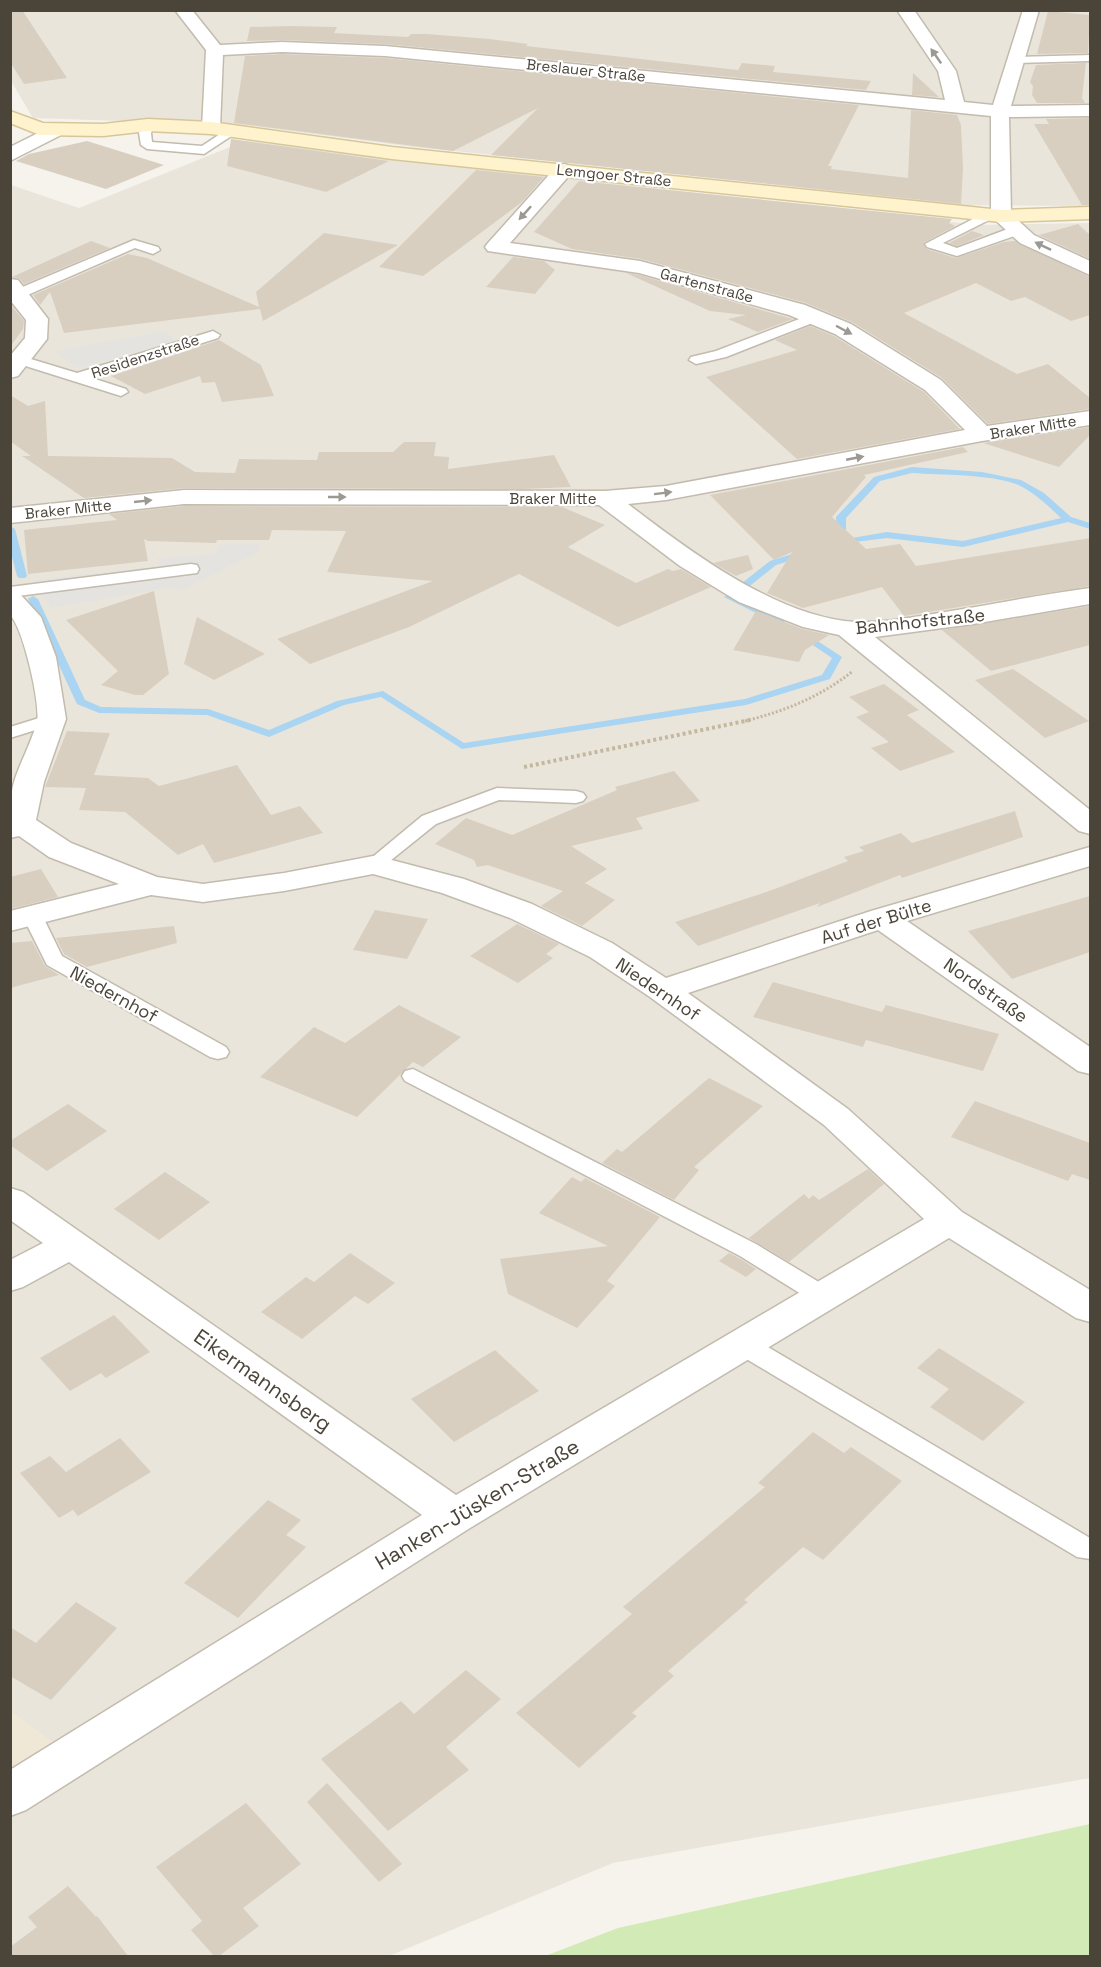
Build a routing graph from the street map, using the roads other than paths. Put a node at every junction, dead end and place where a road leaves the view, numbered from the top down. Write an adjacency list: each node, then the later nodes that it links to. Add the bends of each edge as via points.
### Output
1 (183, 10): 4 (street)
2 (905, 10): 7 (street, one-way to 2, via 947,71)
3 (1031, 10): 6 (street)
4 (215, 50): 7 (street, Breslauer Straße, via 282,47 385,51); 13 (street)
5 (1090, 58): 6 (lane)
6 (1016, 60): 8 (street)
7 (956, 106): 8 (street, Breslauer Straße)
8 (999, 111): 9 (street, Breslauer Straße); 18 (street)
9 (1090, 111)
10 (10, 116): 11 (main road)
11 (33, 127): 12 (main road, Lemgoer Straße); 14 (street)
12 (56, 130): 13 (main road, Lemgoer Straße); 15 (street)
13 (220, 134): 16 (main road, Lemgoer Straße)
14 (10, 144)
15 (10, 155)
16 (564, 170): 18 (main road, Lemgoer Straße); 23 (street, Gartenstraße, one-way to 23, via 495,247 640,267)
17 (1090, 213): 18 (main road, Lemgoer Straße)
18 (996, 215): 19 (street); 19 (lane, via 932,243 957,252)
19 (1018, 230): 21 (street, one-way to 19, via 1027,239)
20 (153, 250): 22 (lane, Residenzstraße, via 134,244)
21 (1090, 269)
22 (14, 289): 26 (street, Residenzstraße, via 37,319 36,339)
23 (815, 317): 25 (lane); 30 (street, Gartenstraße, one-way to 30, via 843,329 933,385)
24 (213, 335): 27 (lane, Residenzstraße)
25 (696, 360)
26 (16, 365): 27 (lane, Residenzstraße)
27 (77, 378): 28 (lane, Residenzstraße)
28 (121, 392)
29 (1090, 418): 30 (street, Braker Mitte)
30 (982, 434): 31 (street, Braker Mitte, one-way to 30, via 666,493)
31 (605, 498): 32 (street, Braker Mitte, one-way to 31, via 184,497); 37 (street, Bahnhofstraße, via 679,556 719,580 794,616)
32 (10, 516)
33 (191, 569): 34 (lane)
34 (10, 592)
35 (1090, 596): 37 (street, Bahnhofstraße, via 907,626)
36 (10, 599): 38 (street, via 28,617)
37 (848, 629): 41 (street)
38 (52, 720): 39 (lane); 42 (street, Niedernhof)
39 (10, 733)
40 (576, 797): 44 (lane, via 496,794 429,820)
41 (1090, 825)
42 (15, 826): 45 (street, Niedernhof, via 60,850)
43 (1090, 856): 47 (street, Auf der Bülte)
44 (373, 865): 45 (street, Niedernhof, via 203,893); 48 (street, Niedernhof, via 453,886 521,911 601,950)
45 (151, 886): 46 (street, Niedernhof)
46 (21, 918): 49 (lane, Niedernhof, via 54,960)
47 (882, 918): 48 (street, Auf der Bülte); 50 (street, Nordstraße)
48 (662, 990): 53 (street, Niedernhof, via 837,1117)
49 (218, 1052)
50 (1090, 1063)
51 (413, 1076): 56 (lane, via 748,1250)
52 (10, 1201): 54 (street, Eikermannsberg)
53 (949, 1221): 56 (street, Hanken-Jüsken-Straße); 57 (street, Niedernhof)
54 (71, 1244): 55 (street); 59 (street, Eikermannsberg)
55 (10, 1277)
56 (823, 1296): 58 (street, Hanken-Jüsken-Straße)
57 (1090, 1308)
58 (742, 1344): 59 (street, Hanken-Jüsken-Straße); 60 (lane)
59 (455, 1516): 61 (street, Hanken-Jüsken-Straße)
60 (1087, 1549)
61 (10, 1795)

